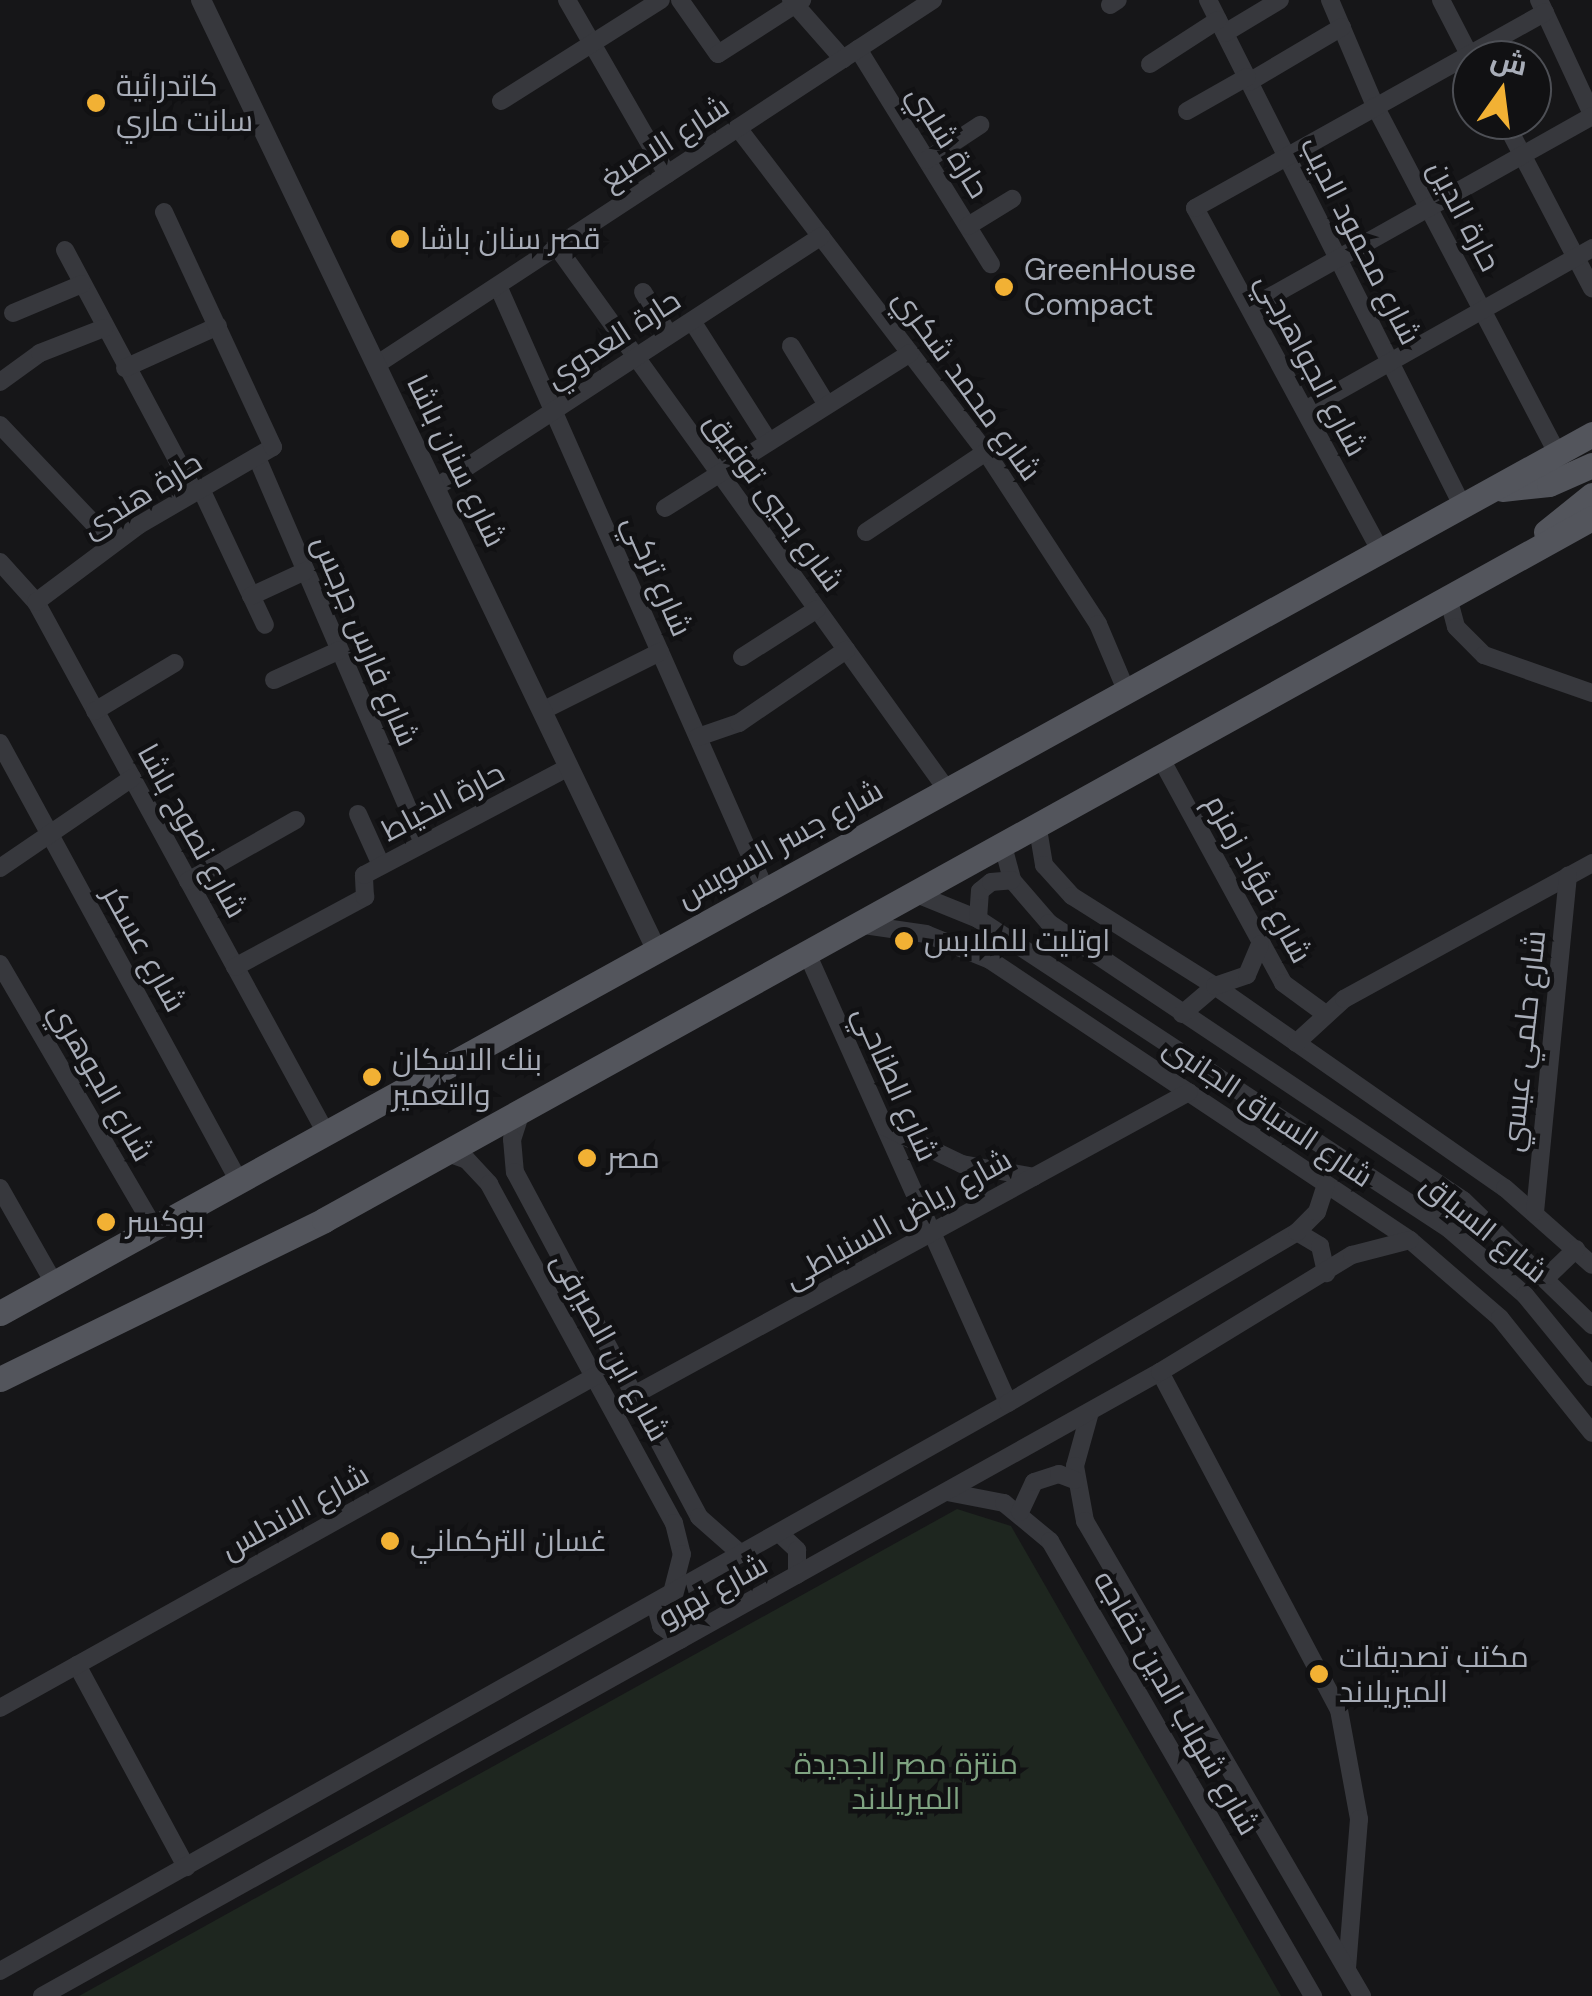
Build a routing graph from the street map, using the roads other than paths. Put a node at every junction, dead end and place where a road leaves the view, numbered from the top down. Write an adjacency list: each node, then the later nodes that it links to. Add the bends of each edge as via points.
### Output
1 (201, 0): 57 (street, شارع سنان باشا)
2 (568, 0): 16 (street)
3 (661, 0): 16 (street)
4 (680, 0): 10 (street, via 714,53)
5 (933, 0): 17 (street, شارع الاصبغ)
6 (1208, 0): 12 (street, شارع محمود الديب)
7 (1280, 0): 12 (street)
8 (1330, 0): 13 (street, حارة الدين)
9 (1441, 0): 14 (street)
10 (796, 2): 17 (street, حارة شلبي)
11 (1542, 6): 15 (street); 24 (street)
12 (1222, 26): 18 (street); 20 (street, شارع محمود الديب)
13 (1342, 28): 20 (street); 22 (street, حارة الدين)
14 (1462, 40)
15 (1495, 40)
16 (592, 43): 21 (street); 31 (street)
17 (851, 54): 26 (street, شارع الاصبغ); 30 (street, حارة شلبي)
18 (1150, 64)
19 (1452, 67): 22 (street)
20 (1248, 79): 23 (street); 28 (street, شارع محمود الديب)
21 (501, 101)
22 (1374, 106): 28 (street); 33 (street, حارة الدين)
23 (1188, 111)
24 (1592, 115): 29 (street)
25 (980, 125): 30 (street)
26 (738, 128): 31 (street, شارع الاصبغ); 36 (street, شارع محمد شكري)
27 (1514, 140): 29 (street)
28 (1286, 155): 40 (street, شارع محمود الديب); 46 (street, شارع الجواهرجي, via 1198,204)
29 (1522, 155): 33 (street); 39 (street)
30 (927, 160): 35 (street, حارة شلبي)
31 (667, 174): 37 (street, شارع الاصبغ)
32 (1012, 199): 35 (street)
33 (1428, 208): 40 (street); 47 (street, حارة الدين)
34 (164, 212): 50 (street)
35 (968, 226): 41 (street, حارة شلبي)
36 (821, 236): 49 (street, حارة العدوي); 54 (street, شارع محمد شكري)
37 (557, 247): 43 (street, شارع الاصبغ); 55 (street, شارع يحيي توفيق)
38 (65, 250): 42 (street)
39 (1584, 252): 44 (street); 47 (street)
40 (1338, 258): 46 (street); 56 (street, شارع محمود الديب)
41 (992, 264)
42 (82, 284): 48 (street); 51 (street)
43 (498, 286): 57 (street, شارع الاصبغ); 62 (street, شارع تركي)
44 (1592, 288)
45 (642, 292): 52 (street)
46 (1250, 308): 61 (street, شارع الجواهرجي)
47 (1482, 310): 56 (street); 67 (street, حارة الدين)
48 (13, 313)
49 (692, 321): 52 (street, حارة العدوي); 65 (street)
50 (218, 326): 58 (street); 68 (street, via 271,438 271,451)
51 (104, 328): 58 (street); 59 (street, via 40,353)
52 (670, 335): 55 (street, حارة العدوي)
53 (791, 346): 60 (street)
54 (910, 353): 60 (street); 66 (street, شارع محمد شكري)
55 (636, 357): 62 (street, حارة العدوي); 70 (street, شارع يحيي توفيق)
56 (1390, 362): 61 (street); 75 (street, شارع محمود الديب)
57 (376, 365): 71 (street, شارع سنان باشا)
58 (125, 368): 73 (street)
59 (0, 382)
60 (827, 405): 65 (street)
61 (1305, 410): 80 (street, شارع الجواهرجي)
62 (554, 411): 71 (street, حارة العدوي); 91 (street, شارع تركي)
63 (0, 425): 79 (street, via 40,455)
64 (1592, 434): 67 (main road, شارع جسر السويس)
65 (769, 442): 70 (street)
66 (986, 452): 78 (street); 95 (street, شارع محمد شكري, via 1098,624)
67 (1558, 454): 72 (main road, شارع جسر السويس)
68 (258, 460): 73 (street, حارة هندى); 83 (street, شارع فارس جرجس)
69 (1592, 465): 72 (main road, via 1549,484)
70 (720, 473): 76 (street); 87 (street, شارع يحيي توفيق)
71 (436, 488): 97 (street, شارع سنان باشا)
72 (1496, 488): 75 (main road, شارع جسر السويس)
73 (197, 490): 79 (street, حارة هندى); 84 (street)
74 (1592, 495): 81 (main road)
75 (1463, 507): 80 (main road, شارع جسر السويس)
76 (665, 508)
77 (1592, 518): 81 (main road)
78 (866, 532)
79 (112, 543): 86 (street, حارة هندى)
80 (1380, 552): 95 (main road, شارع جسر السويس)
81 (1530, 552): 85 (main road)
82 (0, 562): 86 (street, شارع نصوح باشا)
83 (306, 571): 84 (street); 89 (street, شارع فارس جرجس)
84 (251, 596): 88 (street)
85 (1448, 597): 96 (street, via 1456,626 1484,655); 101 (main road)
86 (36, 602): 98 (street, شارع نصوح باشا)
87 (818, 609): 90 (street, شارع يحيي توفيق); 92 (street)
88 (265, 625)
89 (340, 650): 94 (street); 110 (street, شارع فارس جرجس)
90 (846, 650): 99 (street, via 739,723); 104 (street, شارع يحيي توفيق)
91 (660, 652): 97 (street); 99 (street, شارع تركي)
92 (742, 657)
93 (175, 663): 98 (street)
94 (274, 680)
95 (1126, 690): 104 (main road, شارع جسر السويس)
96 (1592, 693)
97 (542, 710): 102 (street, شارع سنان باشا)
98 (95, 711): 103 (street, شارع نصوح باشا)
99 (698, 737): 117 (street, شارع تركي)
100 (0, 743): 108 (street, شارع عسكر)
101 (1160, 757): 107 (main road); 121 (street, شارع فؤاد زمزم)
102 (569, 767): 110 (street, حارة الخياط); 122 (street, شارع سنان باشا)
103 (132, 778): 108 (street); 116 (street, شارع نصوح باشا)
104 (946, 790): 117 (main road, شارع جسر السويس)
105 (358, 814): 112 (street)
106 (296, 820): 116 (street)
107 (1037, 823): 109 (main road); 127 (street, via 1039,852 1056,883)
108 (50, 834): 113 (street); 140 (street, شارع عسكر)
109 (1002, 842): 115 (street, شارع السباق); 118 (main road)
110 (422, 843): 112 (street, حارة الخياط)
111 (1592, 862): 114 (street)
112 (382, 865): 125 (street, حارة الخياط, via 363,876 365,897)
113 (0, 868)
114 (1568, 876): 129 (street); 143 (street, شارع حلمي عيسي)
115 (1012, 880): 119 (street, via 985,886 976,898); 130 (street, شارع السباق, via 1050,923)
116 (188, 882): 125 (street, شارع نصوح باشا)
117 (766, 889): 122 (main road, شارع جسر السويس)
118 (914, 893): 119 (street, شارع السباق); 120 (main road)
119 (978, 920): 126 (street, شارع السباق)
120 (857, 924): 123 (main road); 128 (street, شارع السباق الجانبى, via 959,944)
121 (1260, 944): 127 (street, via 1247,974); 129 (street, شارع فؤاد زمزم, via 1288,990)
122 (656, 948): 135 (main road, شارع جسر السويس)
123 (806, 952): 133 (main road); 134 (street, شارع الطناحي)
124 (0, 964): 144 (street, شارع الجوهري)
125 (235, 967): 135 (street, شارع نصوح باشا)
126 (1060, 972): 128 (street); 136 (street, شارع السباق)
127 (1215, 986): 130 (street); 131 (street)
128 (1044, 995): 132 (street, شارع السباق الجانبى)
129 (1324, 1013): 131 (street)
130 (1182, 1014): 151 (street, شارع السباق, via 1442,1185)
131 (1296, 1043): 143 (street)
132 (1189, 1092): 138 (street, شارع السباق الجانبى); 139 (street, شارع رياض السنباطى)
133 (522, 1109): 137 (main road); 157 (street, شارع ابن الصيرفى, via 512,1139 515,1172)
134 (885, 1127): 139 (street, via 962,1164); 145 (street, شارع الطناحي)
135 (326, 1133): 140 (main road, شارع جسر السويس)
136 (1312, 1137): 138 (street); 153 (street, شارع السباق, via 1465,1242)
137 (444, 1152): 159 (street, شارع ابن الصيرفى, via 468,1160 485,1177); 161 (main road, via 324,1220)
138 (1294, 1162): 141 (street, شارع السباق الجانبى)
139 (1034, 1177): 145 (street, شارع رياض السنباطى)
140 (239, 1181): 144 (main road, شارع جسر السويس)
141 (1326, 1184): 146 (street, شارع نهرو, via 1317,1212); 147 (street, شارع السباق الجانبى)
142 (0, 1188): 152 (street)
143 (1535, 1212): 148 (street)
144 (154, 1228): 152 (main road, شارع جسر السويس)
145 (932, 1232): 162 (street, شارع رياض السنباطى); 163 (street, شارع الطناحي)
146 (1297, 1232): 150 (street, via 1320,1246); 163 (street, شارع نهرو)
147 (1410, 1240): 150 (street, شارع نهرو, via 1362,1251); 155 (street, شارع السباق الجانبى)
148 (1576, 1249): 149 (street); 151 (street)
149 (1592, 1265)
150 (1326, 1273): 158 (street, شارع نهرو)
151 (1548, 1276): 156 (street, شارع السباق)
152 (54, 1284): 154 (main road, شارع جسر السويس)
153 (1526, 1295): 155 (street); 160 (street, شارع السباق)
154 (0, 1313)
155 (1500, 1318): 165 (street, شارع السباق الجانبى)
156 (1592, 1324)
157 (617, 1364): 159 (street, شارع الاندلس); 162 (street, شارع ابن الصيرفى)
158 (1160, 1372): 164 (street, شارع نهرو); 178 (street, via 1339,1710 1359,1819)
159 (594, 1376): 172 (street, شارع ابن الصيرفى, via 677,1530 682,1562); 175 (street, شارع الاندلس)
160 (1592, 1377)
161 (0, 1379)
162 (634, 1394): 170 (street, شارع ابن الصيرفى, via 703,1523)
163 (1008, 1403): 169 (street, شارع نهرو)
164 (1090, 1412): 166 (street); 167 (street, شارع نهرو)
165 (1592, 1433)
166 (1075, 1480): 168 (street, via 1059,1474 1034,1482); 178 (street, شارع شهاب الدين خفاجه, via 1092,1533)
167 (946, 1492): 168 (street, شارع شهاب الدين خفاجه, via 991,1498); 171 (street, شارع نهرو)
168 (1020, 1512): 181 (street, شارع شهاب الدين خفاجه, via 1058,1553)
169 (779, 1533): 170 (street, شارع نهرو); 171 (street, via 796,1550)
170 (741, 1554): 172 (street, شارع نهرو)
171 (797, 1576): 174 (street, شارع نهرو)
172 (672, 1593): 173 (street, شارع نهرو)
173 (655, 1603): 174 (street, via 661,1626); 177 (street, شارع نهرو)
174 (681, 1640): 180 (street, شارع نهرو)
175 (77, 1665): 176 (street, شارع الاندلس); 177 (street)
176 (0, 1708)
177 (186, 1867): 179 (street, شارع نهرو)
178 (1347, 1970): 182 (street, شارع شهاب الدين خفاجه)
179 (0, 1971)
180 (42, 1996)
181 (1314, 1996)
182 (1362, 1996)

